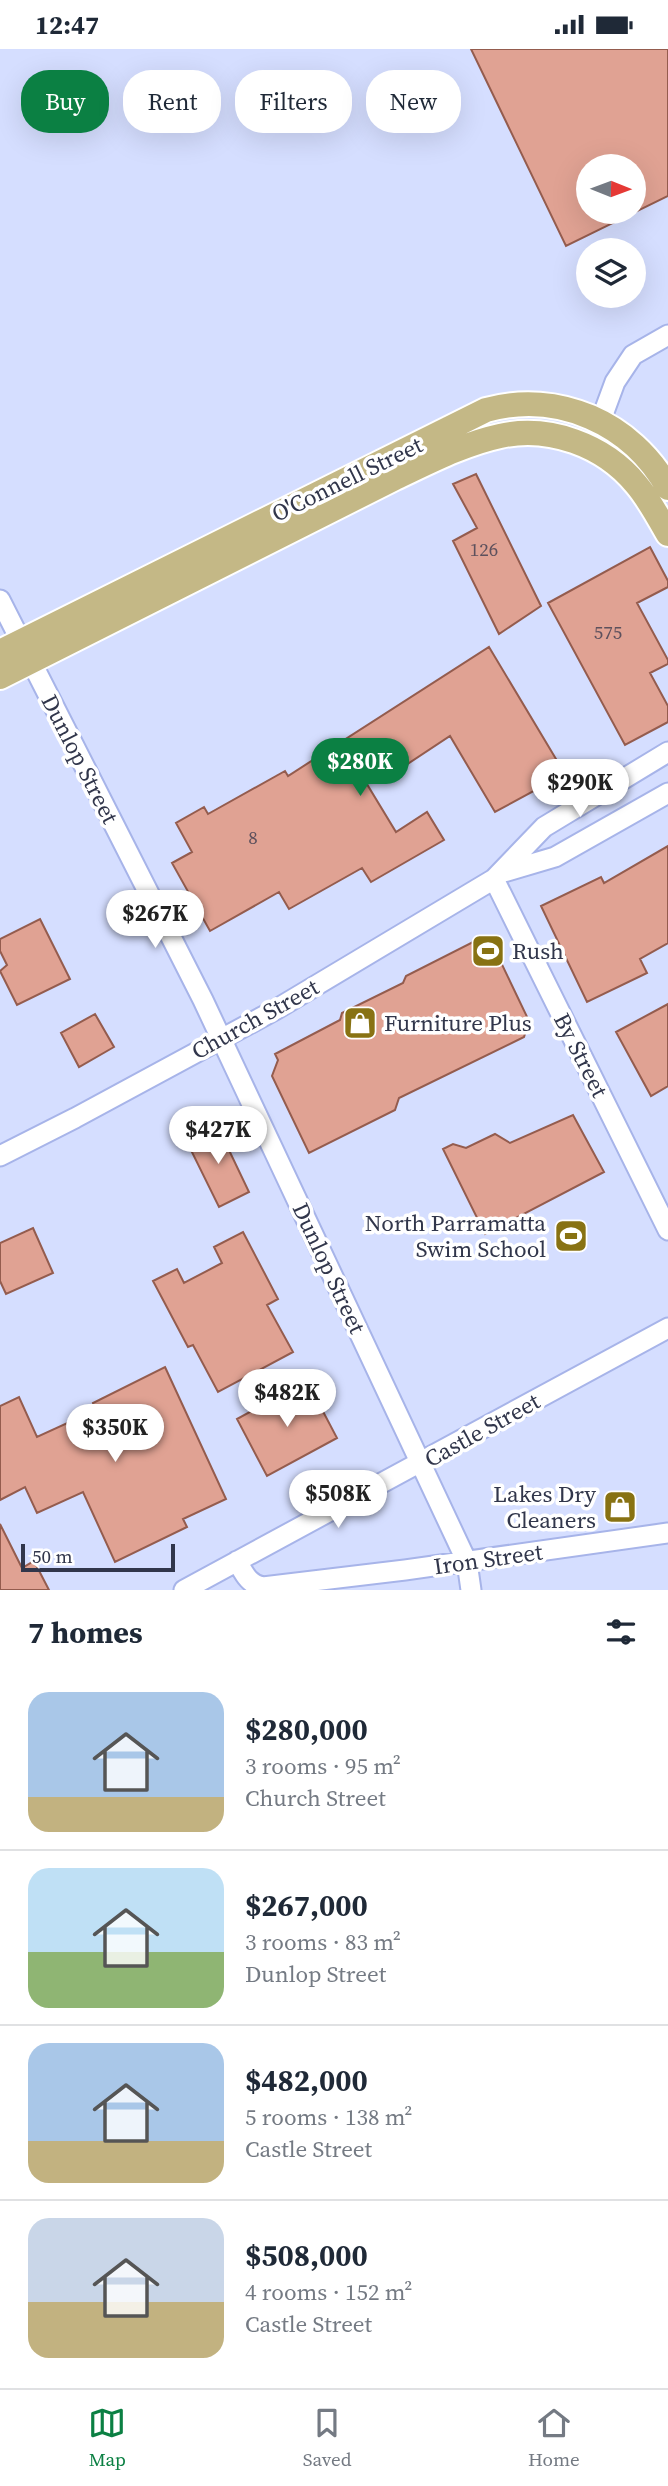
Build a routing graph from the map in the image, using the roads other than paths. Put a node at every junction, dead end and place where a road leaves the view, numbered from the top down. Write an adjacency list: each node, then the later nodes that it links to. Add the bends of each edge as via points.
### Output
1 (660, 339): 2 (street, via 633,355 622,369)
2 (601, 420): 3 (main road, via 639,448); 6 (main road, O'Connell Street, via 526,403 486,410)
3 (668, 488)
4 (668, 534): 6 (main road, O'Connell Street, via 635,483 615,463 576,441 535,433 501,435 456,449 287,532)
5 (0, 600): 6 (street, Dunlop Street)
6 (17, 651): 7 (main road, O'Connell Street); 11 (street, Dunlop Street)
7 (0, 677)
8 (668, 753): 10 (street, Church Street, via 544,827)
9 (668, 793): 10 (street, Church Street, via 555,857)
10 (498, 876): 11 (street, Church Street); 13 (street, By Street)
11 (222, 1038): 12 (street, Church Street); 15 (street, Dunlop Street)
12 (0, 1156)
13 (668, 1230)
14 (668, 1328): 15 (street, Castle Street)
15 (420, 1464): 17 (street, Castle Street); 18 (street, Dunlop Street)
16 (668, 1534): 18 (street, Iron Street)
17 (237, 1561): 18 (street, Iron Street, via 248,1579 263,1587); 19 (street, Castle Street)
18 (467, 1562): 20 (street, Dunlop Street)
19 (184, 1590)
20 (471, 1590)

